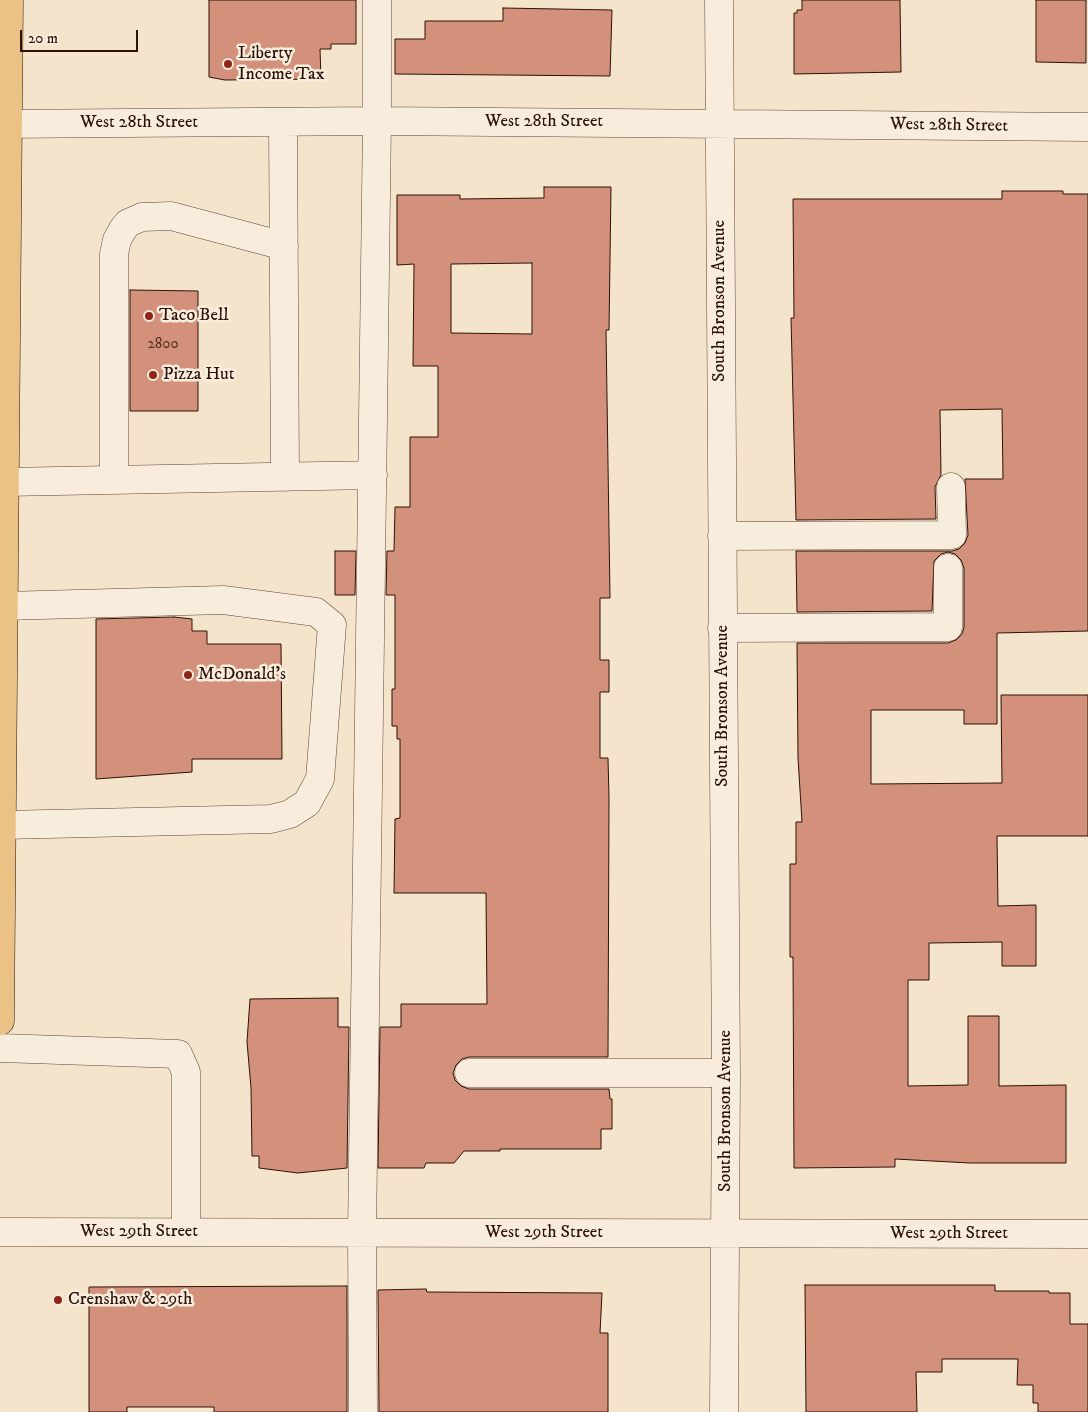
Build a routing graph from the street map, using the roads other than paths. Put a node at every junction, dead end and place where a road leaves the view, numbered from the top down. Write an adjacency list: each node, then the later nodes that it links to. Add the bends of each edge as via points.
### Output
1 (9, 0): 7 (main road)
2 (377, 0): 4 (street)
3 (719, 0): 6 (street, South Bronson Avenue)
4 (377, 121): 5 (street, West 28th Street); 6 (street, West 28th Street); 10 (street)
5 (283, 122): 7 (street, West 28th Street); 9 (street)
6 (719, 123): 8 (street, West 28th Street); 15 (street, South Bronson Avenue)
7 (4, 124): 13 (main road)
8 (1088, 127)
9 (284, 246): 11 (street); 12 (street, via 171,216 142,217 123,229 114,254)
10 (372, 475): 11 (street); 28 (street)
11 (285, 477): 12 (street)
12 (114, 480): 13 (street)
13 (5, 482): 17 (main road)
14 (951, 487): 15 (street, via 952,535)
15 (722, 536): 18 (street, South Bronson Avenue)
16 (948, 568): 18 (street, via 948,627)
17 (4, 606): 19 (main road); 20 (street, via 223,600 316,612 332,625 320,779 307,803 290,814 271,819)
18 (722, 628): 25 (street, South Bronson Avenue)
19 (2, 681): 20 (main road)
20 (2, 825): 21 (main road)
21 (0, 955): 22 (main road)
22 (0, 1021)
23 (0, 1048): 27 (street, via 178,1054 186,1072)
24 (469, 1073): 25 (street)
25 (726, 1073): 29 (street, South Bronson Avenue)
26 (0, 1232): 27 (street, West 29th Street)
27 (186, 1232): 28 (street, West 29th Street)
28 (362, 1233): 29 (street, West 29th Street); 31 (street)
29 (726, 1234): 30 (street, West 29th Street); 32 (street, South Bronson Avenue)
30 (1088, 1234)
31 (363, 1412)
32 (724, 1412)

